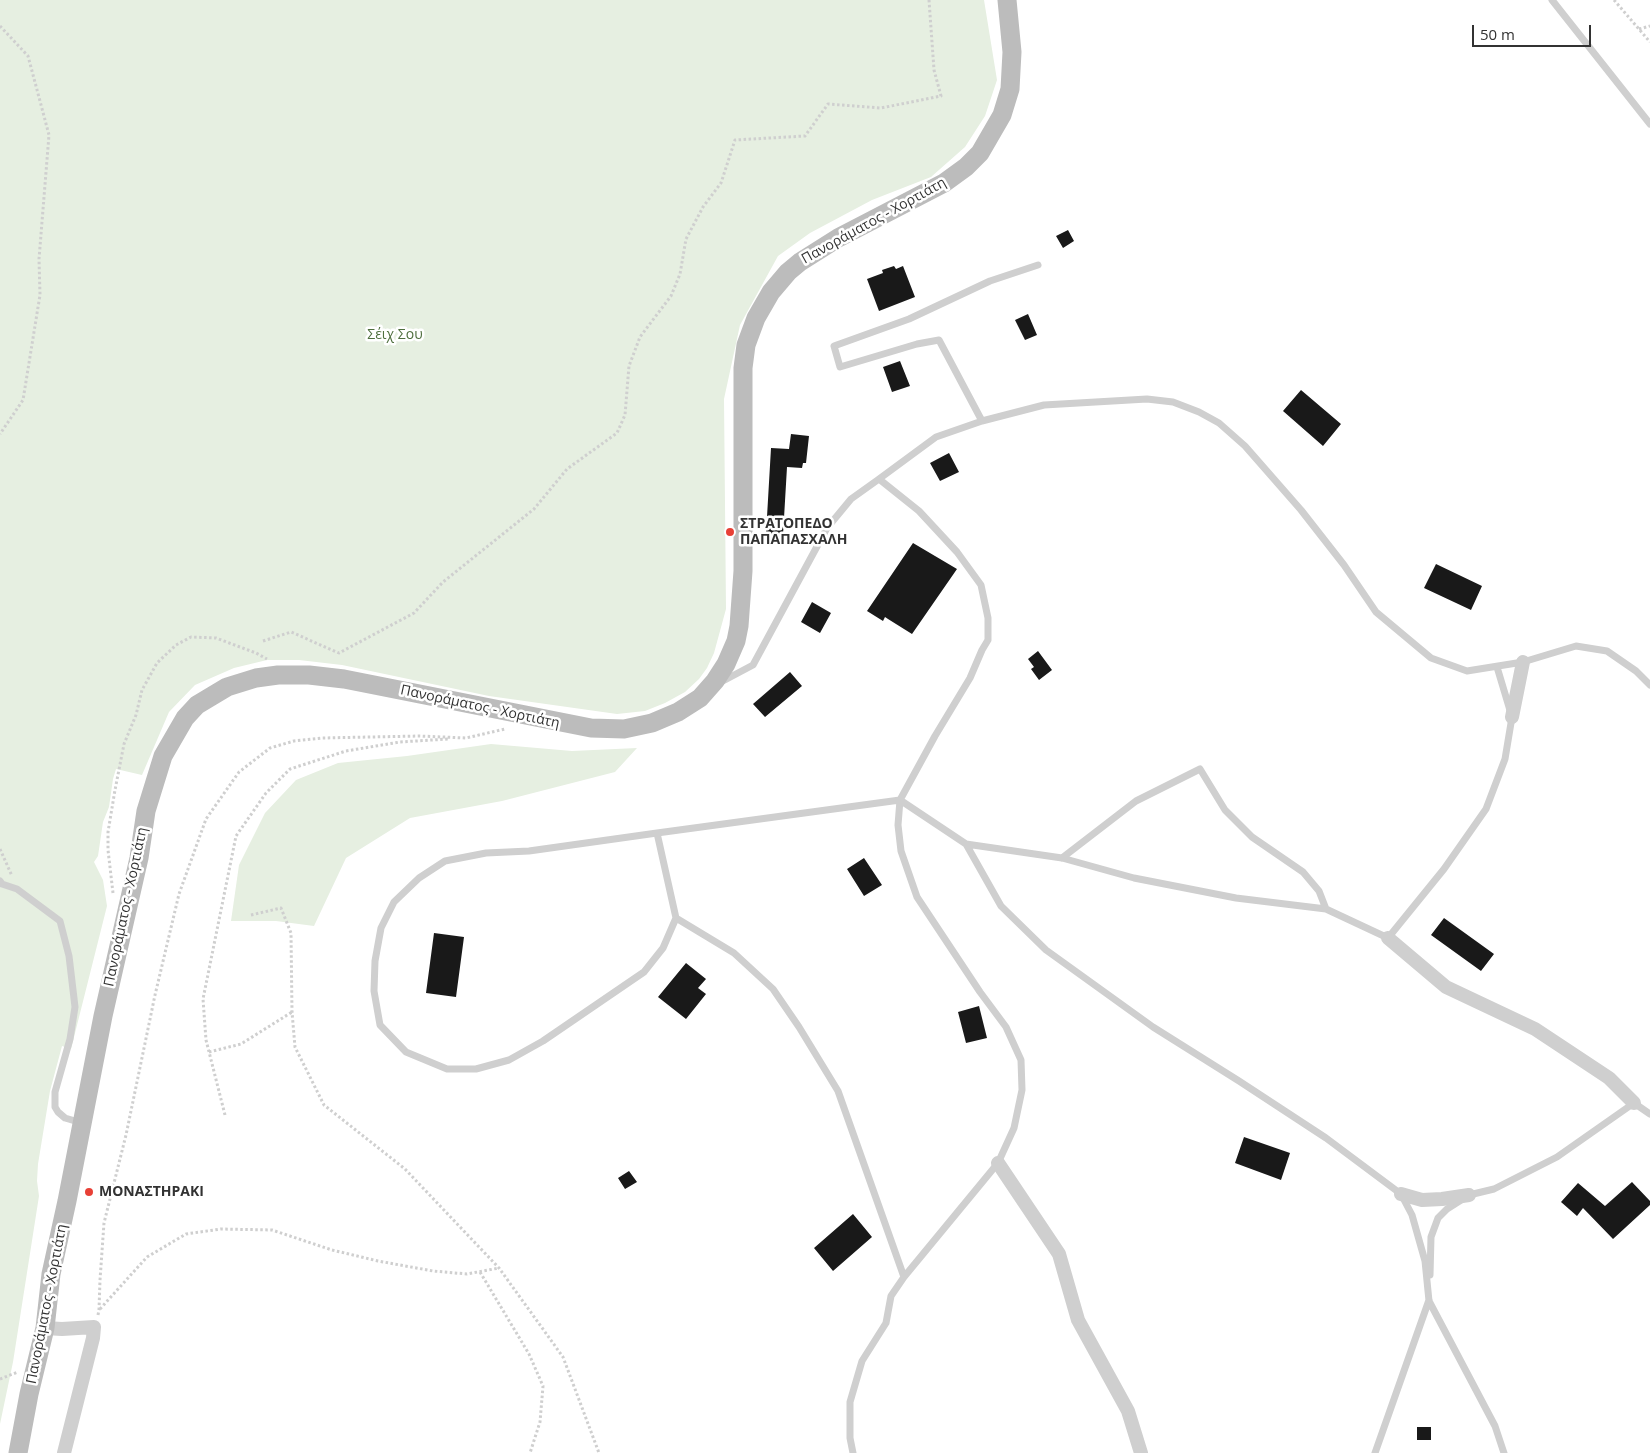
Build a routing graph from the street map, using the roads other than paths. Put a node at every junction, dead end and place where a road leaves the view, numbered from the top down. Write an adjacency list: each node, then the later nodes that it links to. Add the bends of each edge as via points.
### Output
1 (1007, 0): 10 (main road, Πανοράματος - Χορτιάτη, via 1012,52 1010,89 1002,116 980,153 944,183 838,238 800,262 776,286 756,318 746,345 743,368 741,616 733,649)
2 (1552, 0): 3 (lane)
3 (1650, 124)
4 (1038, 265): 5 (lane, via 990,280 909,319 834,346 840,367 938,340)
5 (982, 420): 6 (lane, via 936,437); 8 (lane, via 1044,405 1111,400 1174,402 1199,412 1219,423 1245,446 1317,530 1376,612 1406,638 1431,658 1467,671)
6 (879, 479): 10 (lane, via 851,499 827,528 754,666); 12 (lane, via 919,511 958,552 980,585 988,618 988,640 970,678)
7 (1523, 662): 8 (lane); 9 (lane, via 1576,646 1608,652); 11 (street)
8 (1497, 667): 11 (lane)
9 (1650, 685)
10 (711, 687): 22 (main road, Πανοράματος - Χορτιάτη, via 678,712 652,723 624,729 590,728 309,675 244,680 227,686 198,705 185,718 162,756 146,811 139,858 119,938)
11 (1512, 717): 19 (lane, via 1505,759 1486,809 1444,869)
12 (900, 800): 13 (lane); 14 (lane); 23 (lane, via 901,851 918,897 960,964 1006,1027 1020,1060 1022,1090 1014,1128)
13 (657, 833): 18 (lane); 18 (lane, via 529,851 486,853 446,861 418,878 394,902 381,928 374,991 380,1025 406,1052 448,1069 476,1069 508,1060 543,1041 644,972 663,948)
14 (966, 844): 15 (lane); 24 (lane, via 1001,906 1046,950 1153,1027 1326,1138)
15 (1062, 858): 17 (lane, via 1134,878 1236,898); 17 (lane, via 1136,801 1200,769 1225,810 1252,837 1303,872 1318,891)
16 (0, 881): 22 (lane, via 17,889 60,921 70,956 75,1007 55,1092 55,1107 66,1118)
17 (1326, 909): 19 (lane)
18 (676, 918): 26 (lane, via 734,953 773,989 800,1027 838,1091)
19 (1388, 938): 20 (street, via 1446,987 1535,1029 1609,1078)
20 (1634, 1103): 21 (lane); 25 (lane, via 1557,1157 1494,1189)
21 (1650, 1114)
22 (82, 1123): 28 (main road, Πανοράματος - Χορτιάτη, via 51,1274)
23 (998, 1163): 26 (lane); 33 (street, via 1059,1254 1078,1320 1128,1411)
24 (1400, 1194): 25 (street, via 1422,1200); 27 (lane, via 1415,1224 1425,1261)
25 (1469, 1195): 27 (lane, via 1447,1209 1434,1228)
26 (904, 1277): 32 (lane, via 891,1296 886,1323 862,1361 850,1402)
27 (1429, 1301): 29 (lane); 36 (lane, via 1495,1426)
28 (45, 1328): 30 (main road, Πανοράματος - Χορτιάτη); 31 (street, via 94,1328)
29 (1381, 1438): 34 (lane); 35 (lane)
30 (18, 1453)
31 (64, 1453)
32 (853, 1453)
33 (1141, 1453)
34 (1375, 1453)
35 (1382, 1453)
36 (1504, 1453)

